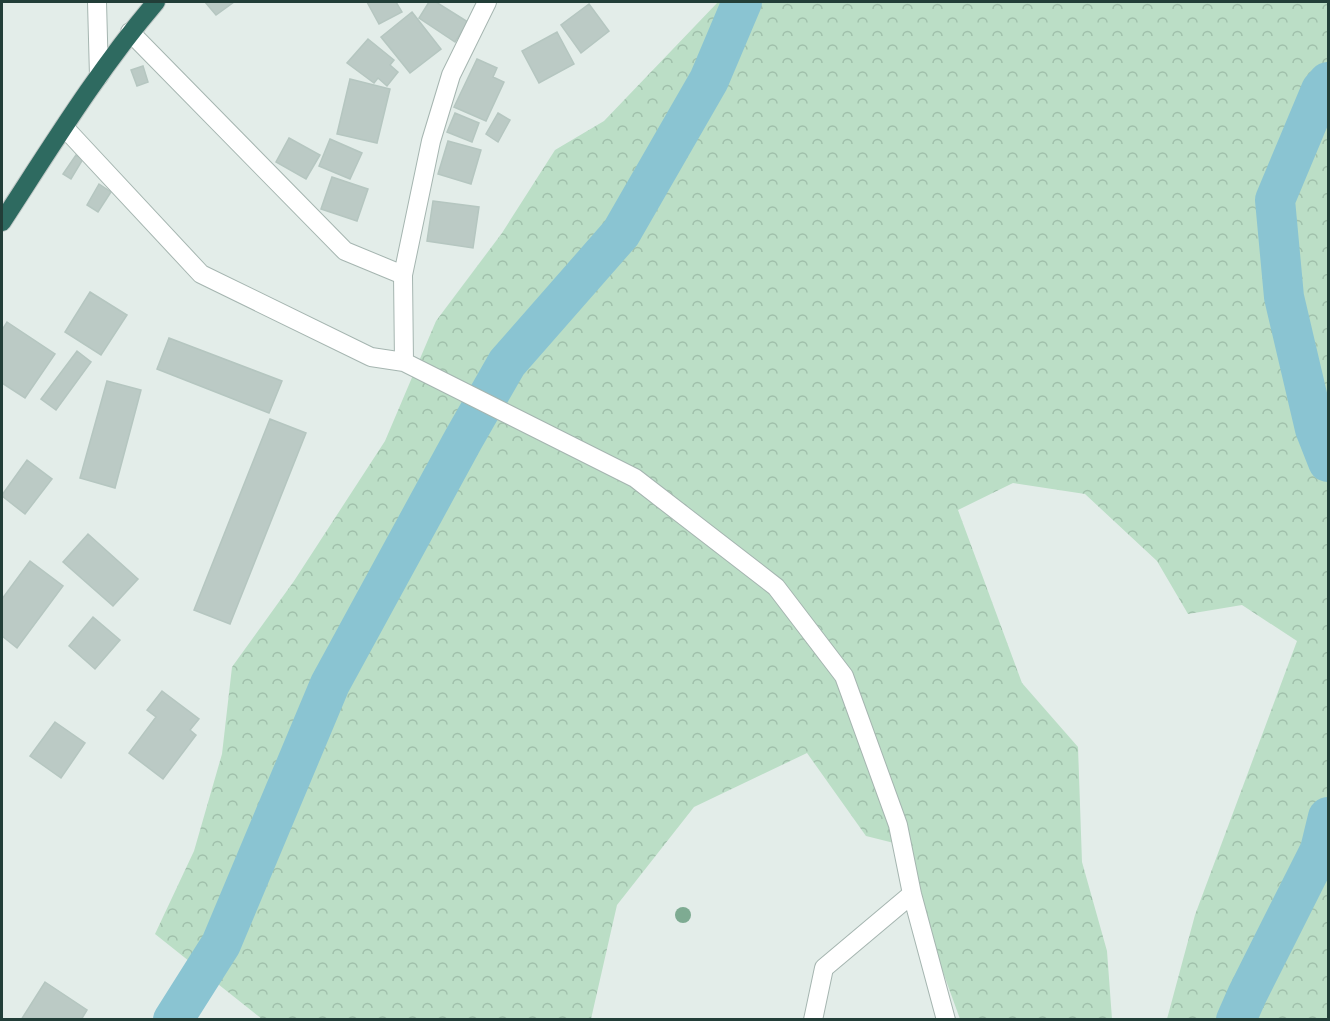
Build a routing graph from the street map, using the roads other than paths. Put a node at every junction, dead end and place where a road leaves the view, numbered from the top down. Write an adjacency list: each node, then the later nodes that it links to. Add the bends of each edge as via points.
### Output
1 (97, 2): 5 (street)
2 (156, 2): 4 (highway)
3 (487, 2): 8 (street, via 451,75 431,141)
4 (130, 32): 5 (highway); 8 (street, via 345,251)
5 (99, 76): 6 (highway)
6 (64, 127): 7 (highway); 9 (street, via 201,274 371,357)
7 (2, 222)
8 (403, 275): 9 (street)
9 (404, 362): 10 (street, via 635,478 776,587 844,676 898,825)
10 (912, 894): 11 (street, via 824,968); 12 (street)
11 (813, 1020)
12 (946, 1020)

